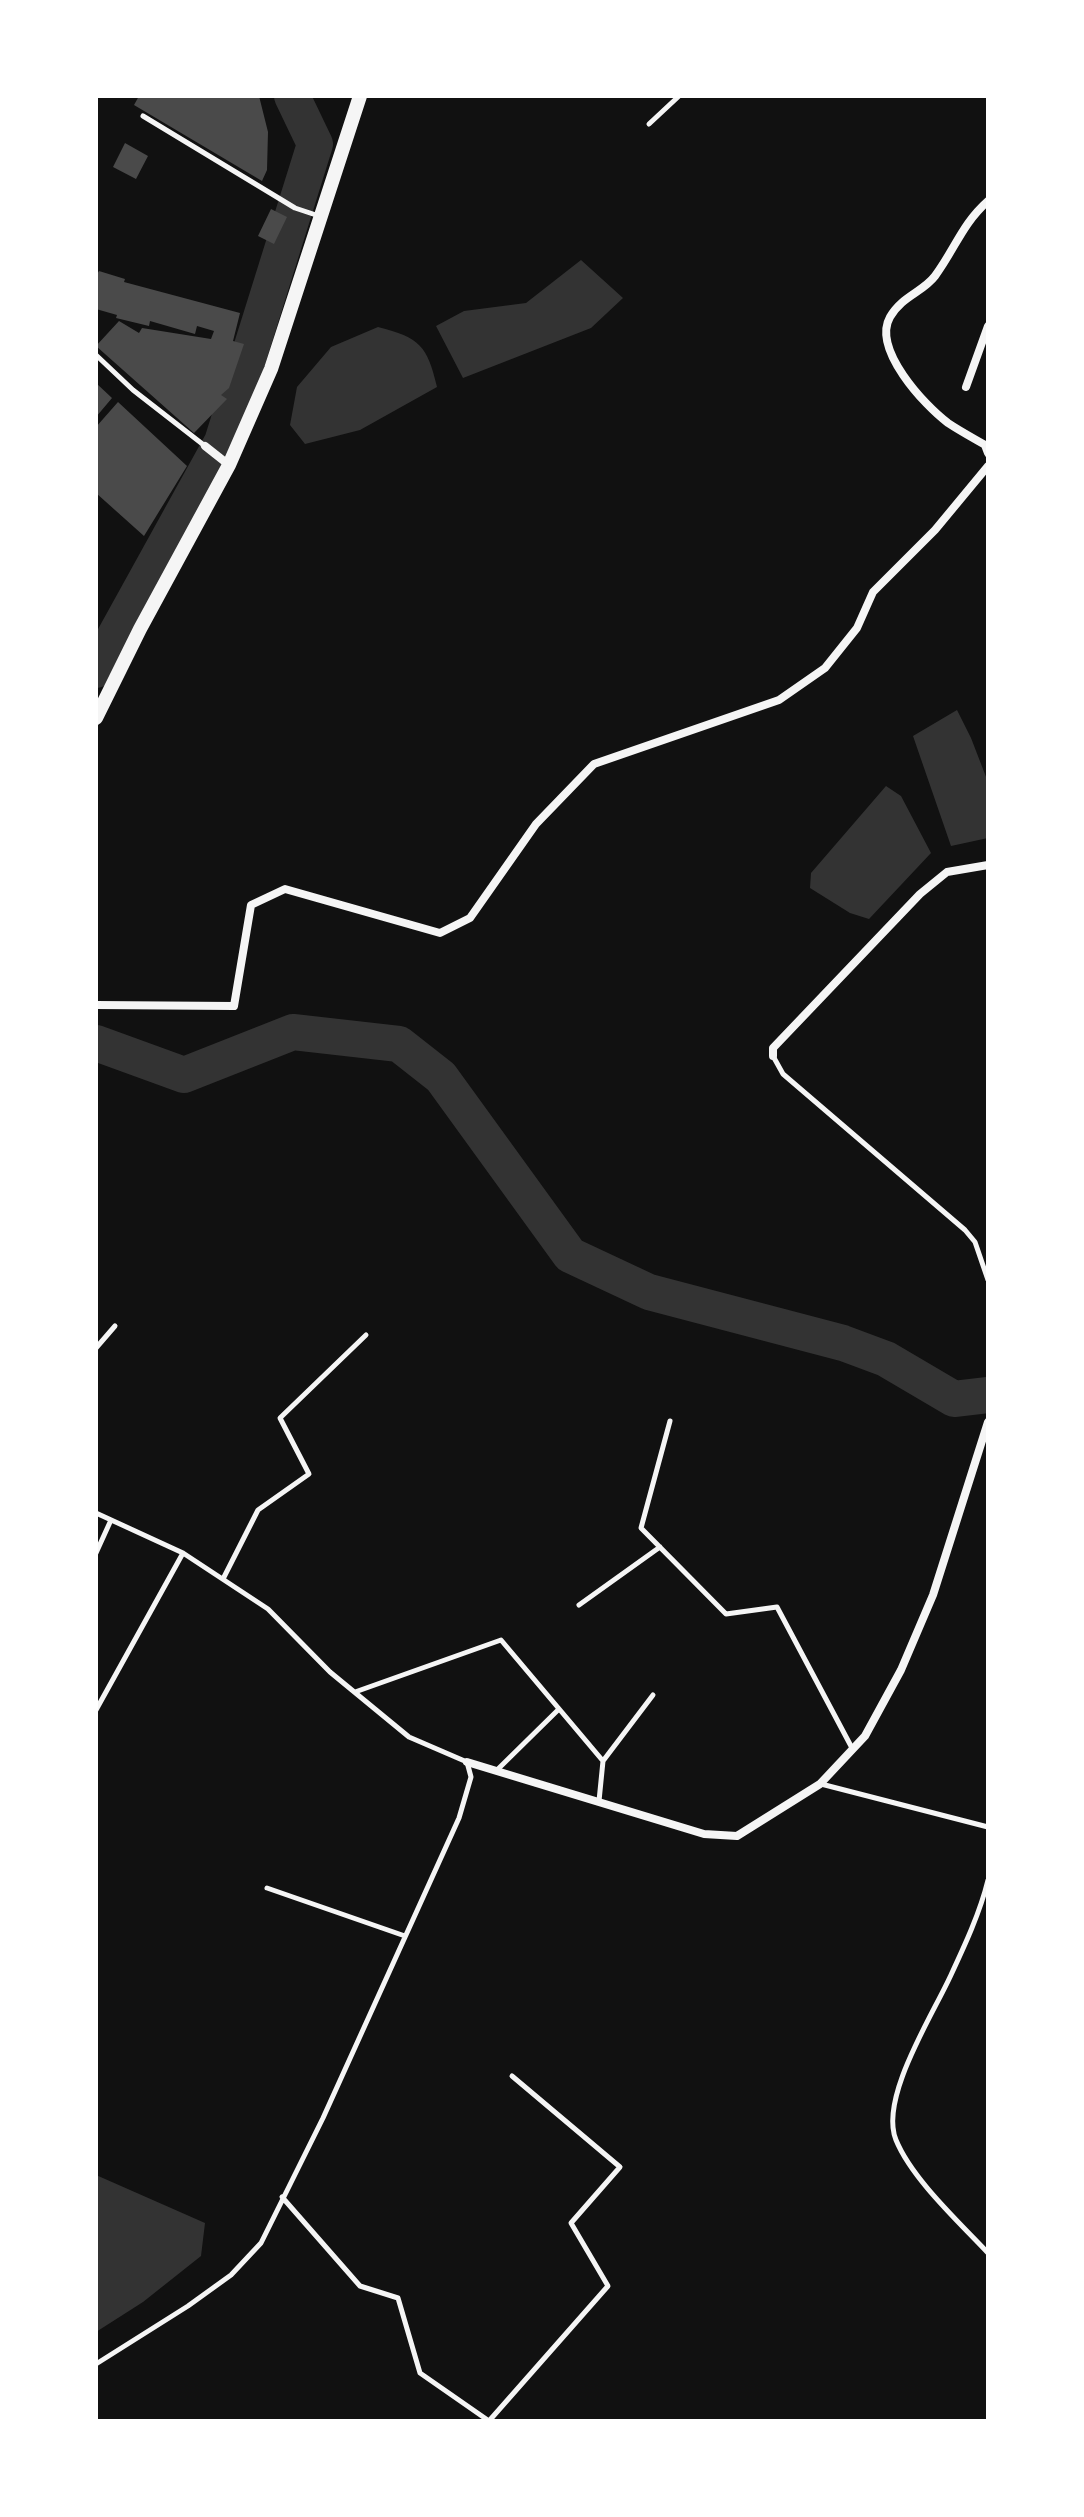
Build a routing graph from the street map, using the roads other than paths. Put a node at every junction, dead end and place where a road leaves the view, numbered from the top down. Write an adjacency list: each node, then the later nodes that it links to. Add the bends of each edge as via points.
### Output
1 (360, 96): 6 (street)
2 (679, 96): 4 (lane)
3 (143, 116): 6 (lane, via 295,208)
4 (649, 124)
5 (988, 201): 11 (street, via 971,217 934,278 906,297 889,319 886,341 896,366 916,390 947,422 985,445)
6 (320, 216): 12 (street, via 271,369)
7 (988, 326): 9 (street)
8 (96, 355): 10 (lane)
9 (966, 387)
10 (205, 446): 12 (street)
11 (988, 453)
12 (228, 464): 14 (street)
13 (988, 466): 16 (street, via 873,592 857,628 825,668 779,700 594,764 536,824 470,918 440,933 285,889 251,905 234,1006)
14 (96, 718)
15 (988, 865): 17 (street, via 947,872 920,894 773,1048)
16 (96, 1005)
17 (773, 1056): 18 (lane, via 783,1074 965,1230 975,1242)
18 (988, 1280)
19 (115, 1326): 21 (lane)
20 (366, 1335): 29 (lane, via 280,1418 309,1474 258,1510)
21 (96, 1348)
22 (670, 1421): 26 (lane, via 641,1528)
23 (988, 1422): 35 (street, via 933,1595 901,1670 865,1736)
24 (96, 1513): 25 (lane)
25 (111, 1520): 27 (lane); 28 (lane)
26 (660, 1547): 30 (lane); 35 (lane, via 726,1614 777,1607)
27 (96, 1553)
28 (183, 1553): 29 (lane); 34 (lane)
29 (223, 1579): 31 (lane, via 268,1609)
30 (579, 1605)
31 (355, 1692): 33 (lane, via 501,1640); 37 (lane, via 409,1737)
32 (653, 1695): 36 (lane)
33 (559, 1709): 36 (lane); 38 (lane)
34 (96, 1710)
35 (852, 1749): 39 (street)
36 (603, 1761): 40 (lane)
37 (467, 1762): 38 (street); 44 (lane, via 471,1777 459,1818)
38 (496, 1770): 40 (street)
39 (820, 1784): 40 (street, via 737,1836 704,1834); 41 (lane)
40 (599, 1802)
41 (988, 1827)
42 (988, 1880): 47 (lane, via 896,2095 892,2121 910,2166)
43 (267, 1888): 44 (lane)
44 (405, 1936): 46 (lane)
45 (512, 2076): 49 (lane, via 620,2167 571,2223 608,2286)
46 (282, 2197): 48 (lane, via 261,2243 231,2275); 49 (lane, via 360,2286 398,2298 420,2373)
47 (988, 2253)
48 (96, 2364)
49 (489, 2421)

